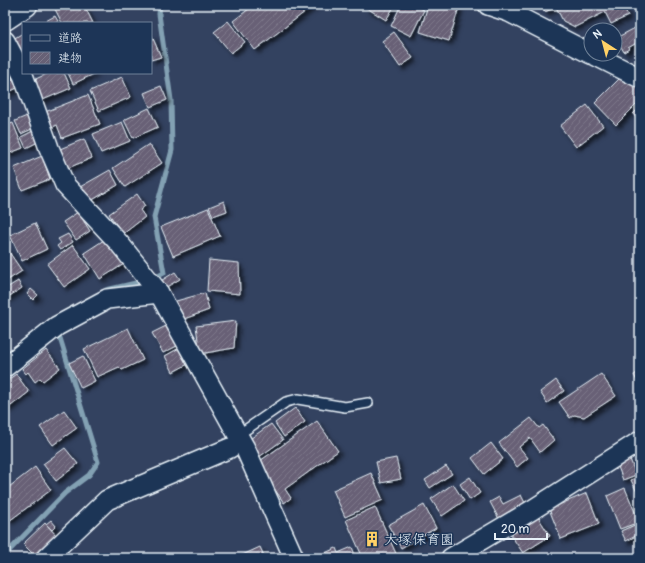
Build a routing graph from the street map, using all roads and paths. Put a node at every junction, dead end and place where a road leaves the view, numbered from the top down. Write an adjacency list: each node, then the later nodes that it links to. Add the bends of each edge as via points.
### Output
1 (26, 5): 3 (highway)
2 (488, 5): 5 (street, via 509,12)
3 (5, 19)
4 (5, 41): 7 (street)
5 (583, 50)
6 (607, 62): 9 (street)
7 (22, 73)
8 (22, 74): 10 (street, via 65,185 119,243)
9 (640, 78)
10 (159, 294): 11 (street, via 107,299 57,326); 14 (street)
11 (6, 364)
12 (368, 402): 14 (lane, via 345,407 298,399 286,402)
13 (640, 441): 17 (street)
14 (234, 442): 15 (street, via 107,500); 16 (street, via 245,448)
15 (46, 558)
16 (294, 558)
17 (451, 558)

